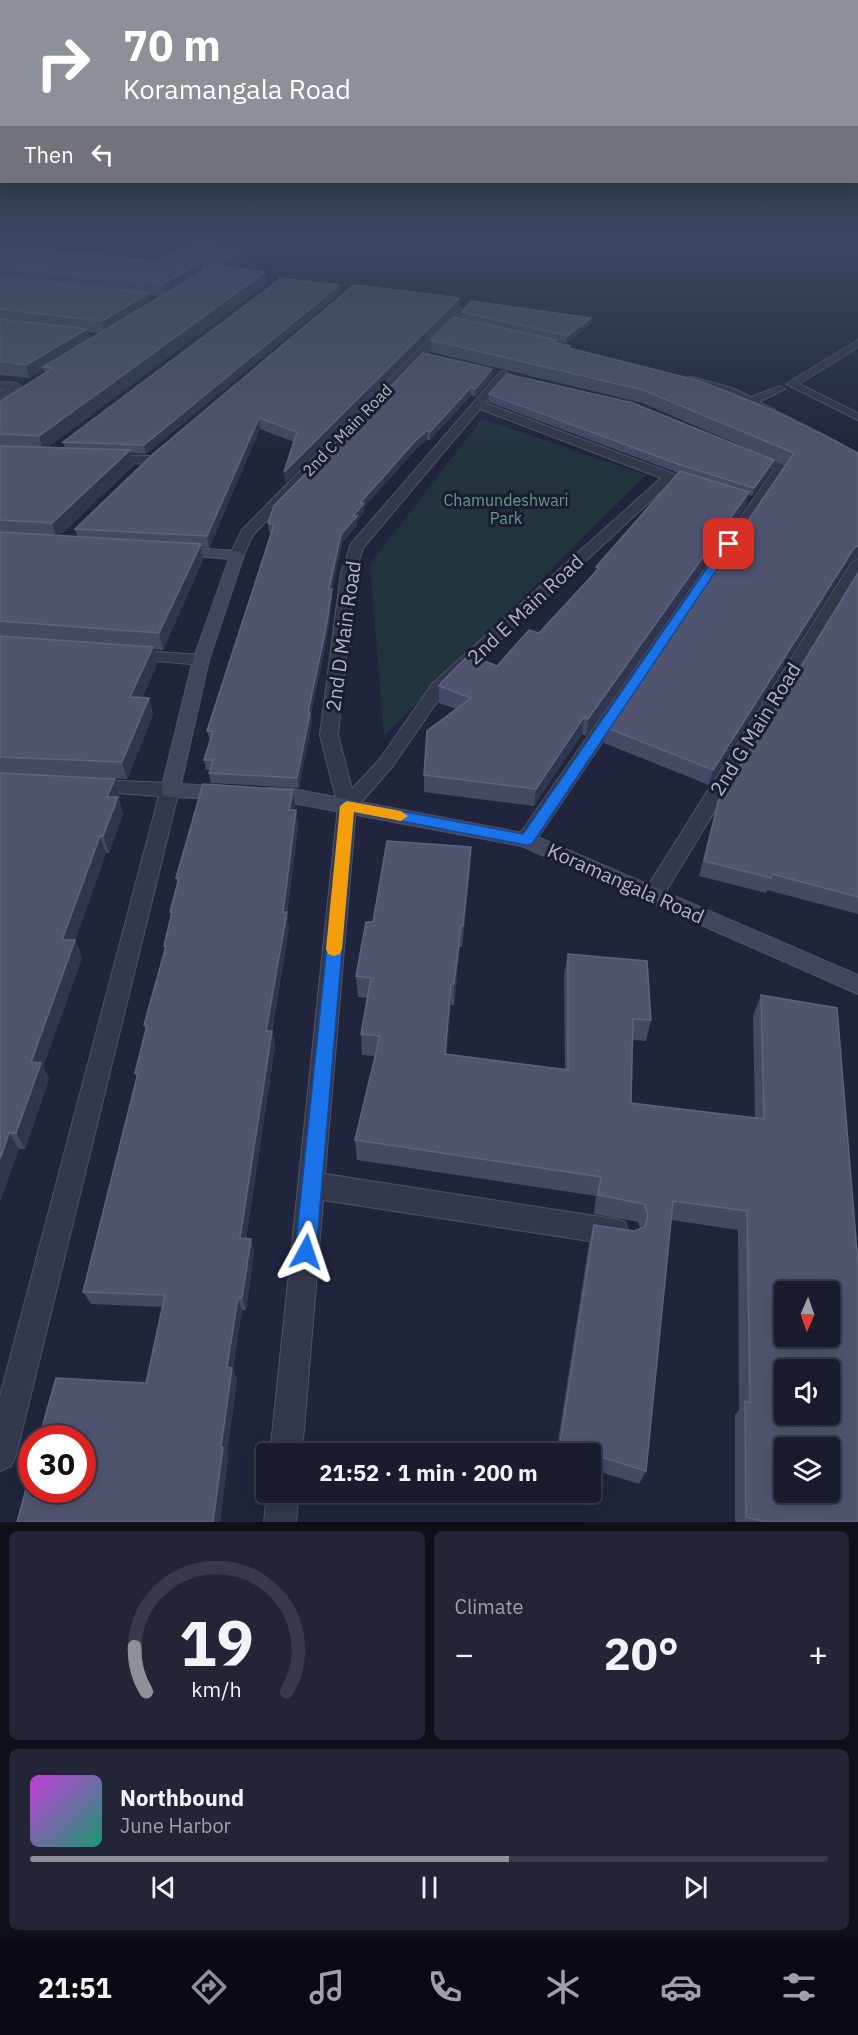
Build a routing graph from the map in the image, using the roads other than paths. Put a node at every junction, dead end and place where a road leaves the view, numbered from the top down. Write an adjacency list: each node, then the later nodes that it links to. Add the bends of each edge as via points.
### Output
1 (463, 310): 20 (street, 2nd C Main Road, via 457,324 247,533)
2 (858, 343): 13 (street, via 791,384)
3 (504, 374): 11 (street, 2nd D Main Road)
4 (683, 378): 9 (street, via 728,390)
5 (0, 380): 10 (street, via 24,385)
6 (0, 385): 8 (street, via 16,387)
7 (780, 389): 9 (street)
8 (0, 397)
9 (751, 401): 12 (street)
10 (0, 404)
11 (478, 404): 17 (street); 26 (street, 2nd D Main Road, via 356,547 348,573 329,735)
12 (780, 417)
13 (858, 417)
14 (741, 450): 27 (street, via 782,466 751,502)
15 (93, 458): 16 (street, via 155,456)
16 (134, 475)
17 (669, 477): 18 (street); 26 (street, 2nd E Main Road, via 438,688 386,763)
18 (690, 483)
19 (167, 551): 20 (street)
20 (237, 555): 23 (street)
21 (858, 563): 28 (street, 2nd G Main Road)
22 (118, 654): 23 (street)
23 (201, 660): 25 (street)
24 (79, 786): 25 (street)
25 (170, 790): 26 (street, Koramangala Road, via 293,796); 33 (street)
26 (347, 806): 27 (street, Koramangala Road); 30 (street, 2nd D Main Road)
27 (526, 840): 28 (street, Koramangala Road)
28 (653, 895): 29 (street, Koramangala Road)
29 (858, 985)
30 (312, 1185): 31 (street); 32 (street, 2nd D Main Road)
31 (627, 1234)
32 (287, 1443)
33 (0, 1455)
34 (282, 1503): 35 (street)
35 (280, 1522)

